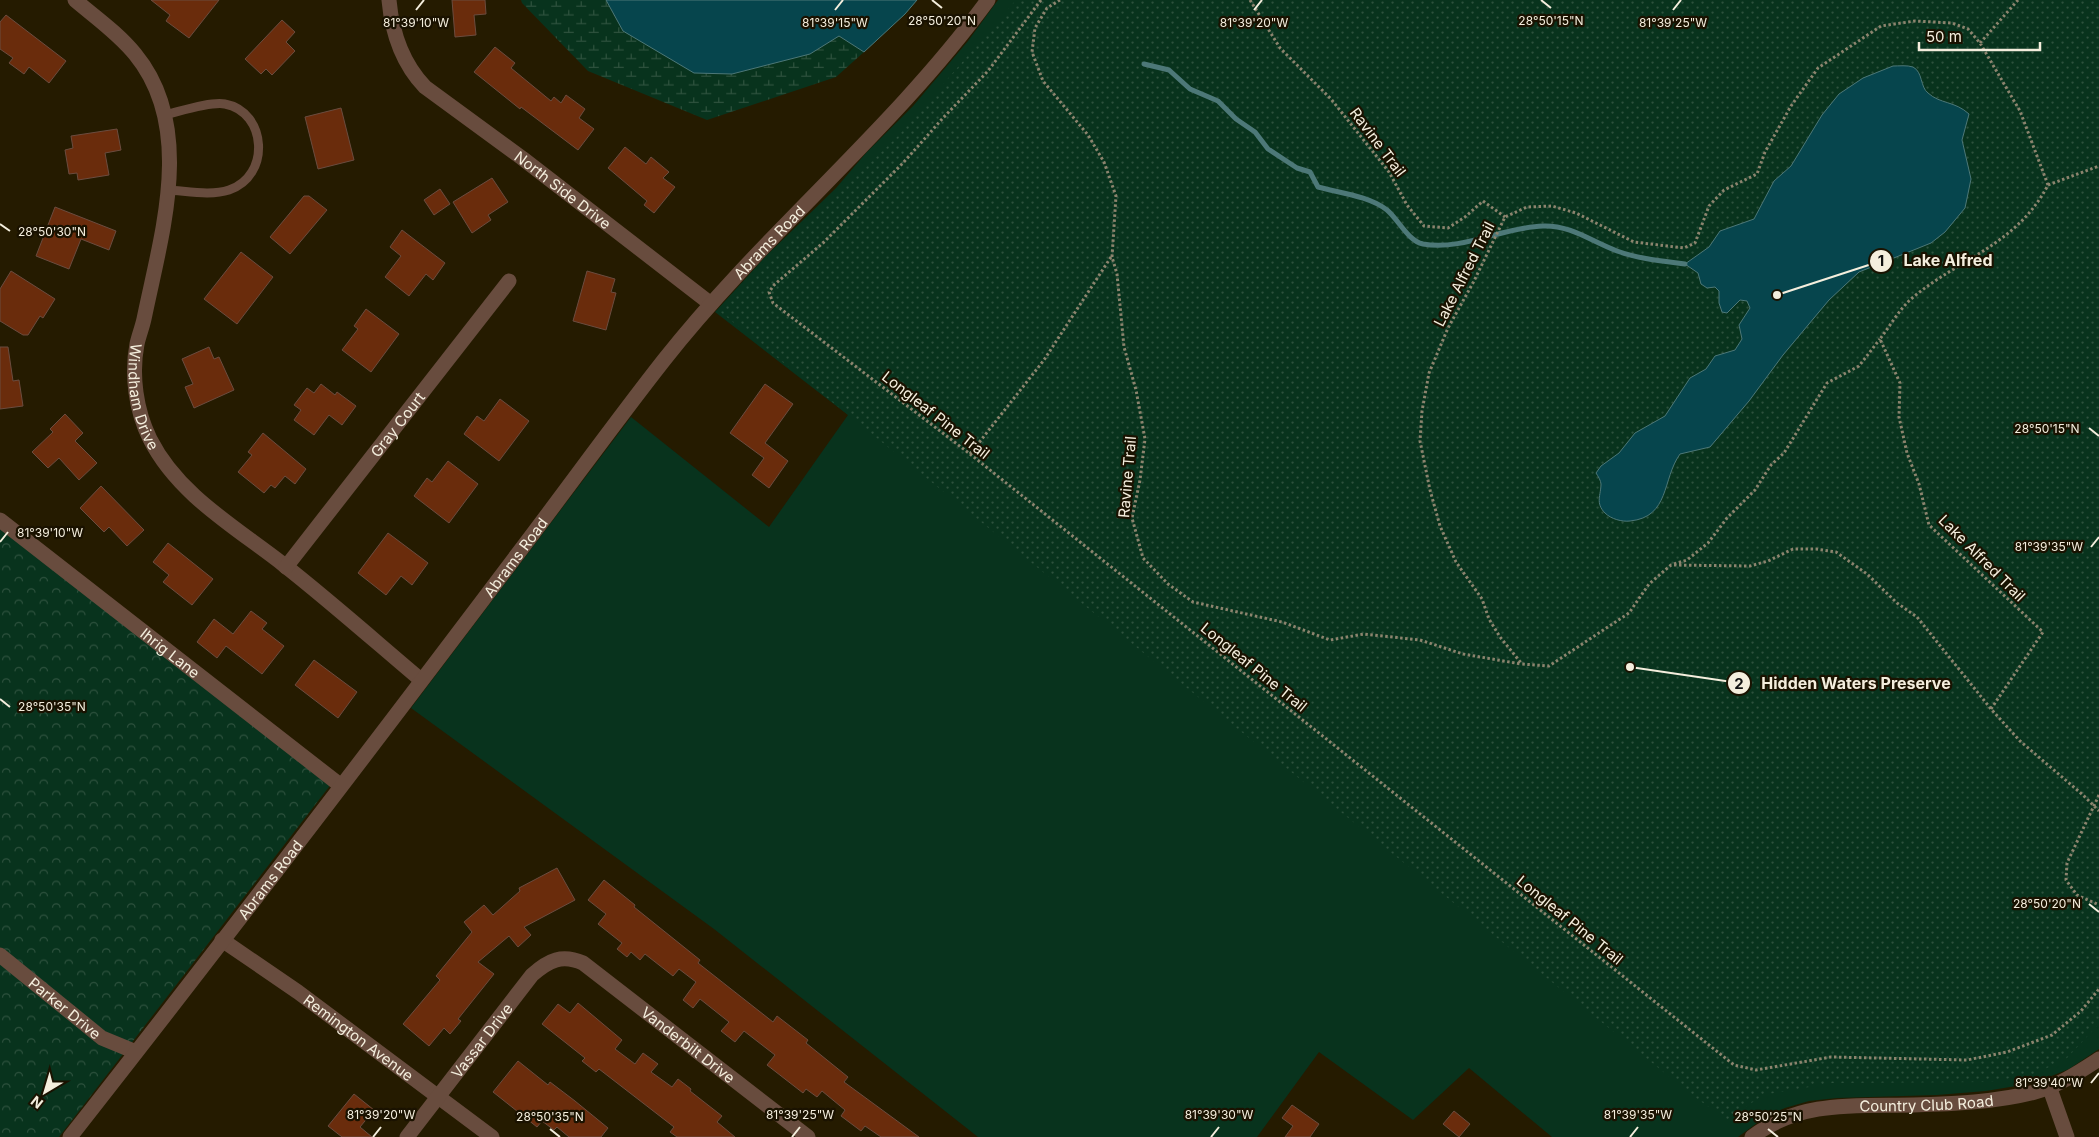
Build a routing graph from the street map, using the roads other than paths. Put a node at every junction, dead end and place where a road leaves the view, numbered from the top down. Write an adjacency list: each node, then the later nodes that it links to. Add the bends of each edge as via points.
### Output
1 (74, 0): 4 (street, Windham Drive, via 135,54 156,88)
2 (389, 0): 7 (street, North Side Drive, via 396,39 403,56 426,87)
3 (988, 0): 7 (street, Abrams Road, via 907,100 804,203)
4 (164, 115): 5 (street, Windham Drive, via 170,160); 5 (lane, via 224,103 249,119 260,146 258,161 250,174 242,183 228,190)
5 (168, 190): 9 (street, Windham Drive, via 134,359 140,412 149,437 174,477)
6 (508, 281): 9 (street, Gray Court)
7 (711, 304): 10 (street, Abrams Road, via 664,359)
8 (0, 520): 11 (street, Ihrig Lane)
9 (286, 567): 10 (street, Windham Drive)
10 (421, 680): 11 (street, Abrams Road)
11 (340, 785): 12 (street, Abrams Road)
12 (222, 940): 15 (street, Abrams Road); 18 (street, Remington Avenue)
13 (0, 955): 15 (street, Parker Drive, via 102,1038)
14 (566, 958): 18 (street, Vassar Drive, via 554,961 532,975); 22 (street, Vanderbilt Drive, via 583,963)
15 (136, 1052): 19 (street, Abrams Road)
16 (2099, 1059): 17 (street, Country Club Road, via 2072,1077)
17 (2049, 1086): 23 (street, Country Club Road, via 2035,1092 1978,1100 1809,1110 1767,1125); 24 (street)
18 (439, 1096): 20 (street, Vassar Drive); 21 (street, Remington Avenue)
19 (70, 1137)
20 (408, 1137)
21 (492, 1137)
22 (808, 1137)
23 (1752, 1137)
24 (2067, 1137)

